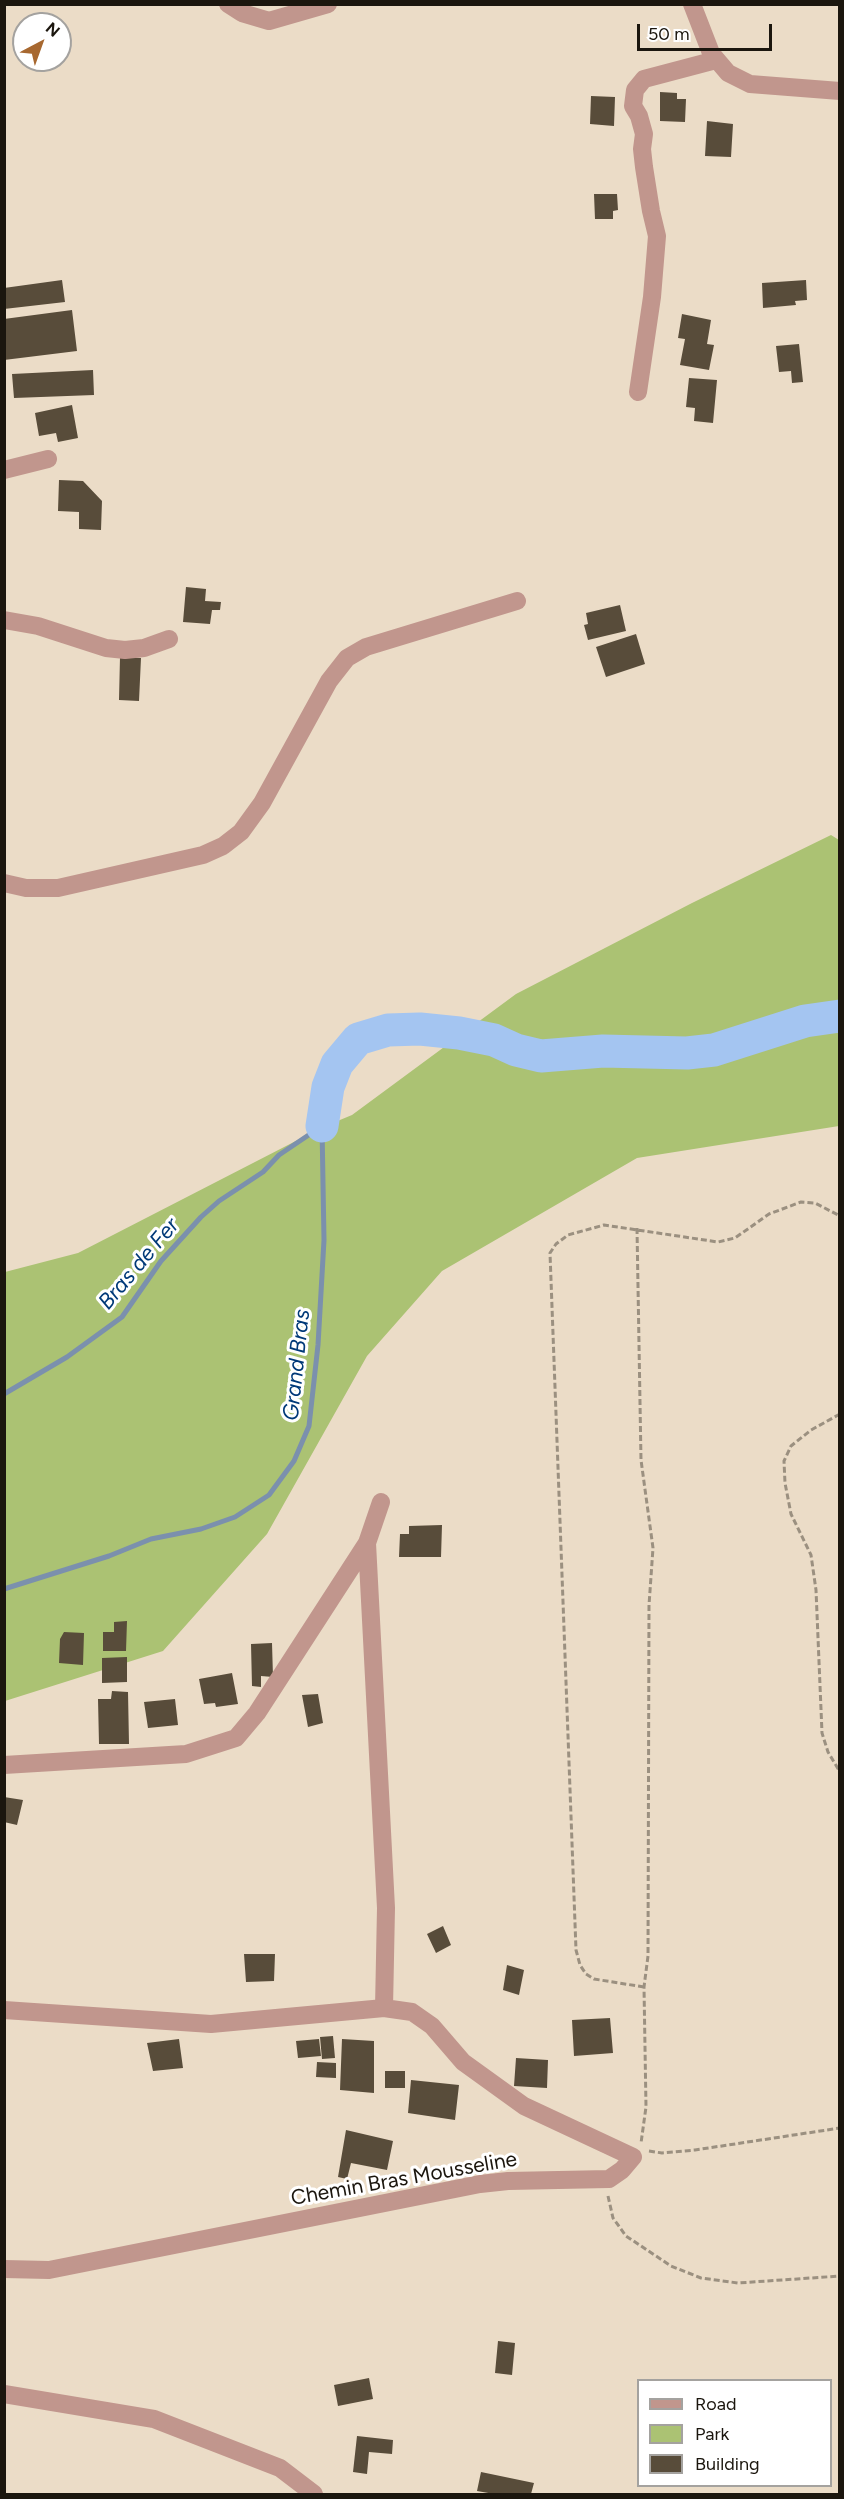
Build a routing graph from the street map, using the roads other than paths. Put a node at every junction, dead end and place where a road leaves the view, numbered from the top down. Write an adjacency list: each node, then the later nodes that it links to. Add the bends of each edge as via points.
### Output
1 (228, 4): 2 (street, via 269,21)
2 (328, 4)
3 (692, 4): 4 (street)
4 (716, 60): 5 (street, via 728,73 750,84); 6 (street, via 644,79 635,90 633,106 644,134 643,158 657,236)
5 (840, 91)
6 (638, 392)
7 (48, 459): 8 (street)
8 (4, 470)
9 (516, 601): 12 (street, via 366,648 347,658 330,681 262,804 241,832 223,846 203,855 58,888)
10 (4, 620): 11 (street, via 38,626 106,648 144,648)
11 (169, 639)
12 (4, 883)
13 (381, 1502): 14 (street)
14 (367, 1543): 15 (street, via 257,1713 236,1738 186,1754); 16 (street, via 386,1908)
15 (4, 1765)
16 (384, 2008): 17 (street, via 211,2024); 18 (street, Chemin Bras Mousseline, via 422,2017 463,2062 524,2106 633,2157 609,2179 480,2184 49,2270)
17 (4, 2010)
18 (4, 2269)
19 (4, 2394): 20 (street, via 154,2419 280,2468)
20 (314, 2494)

